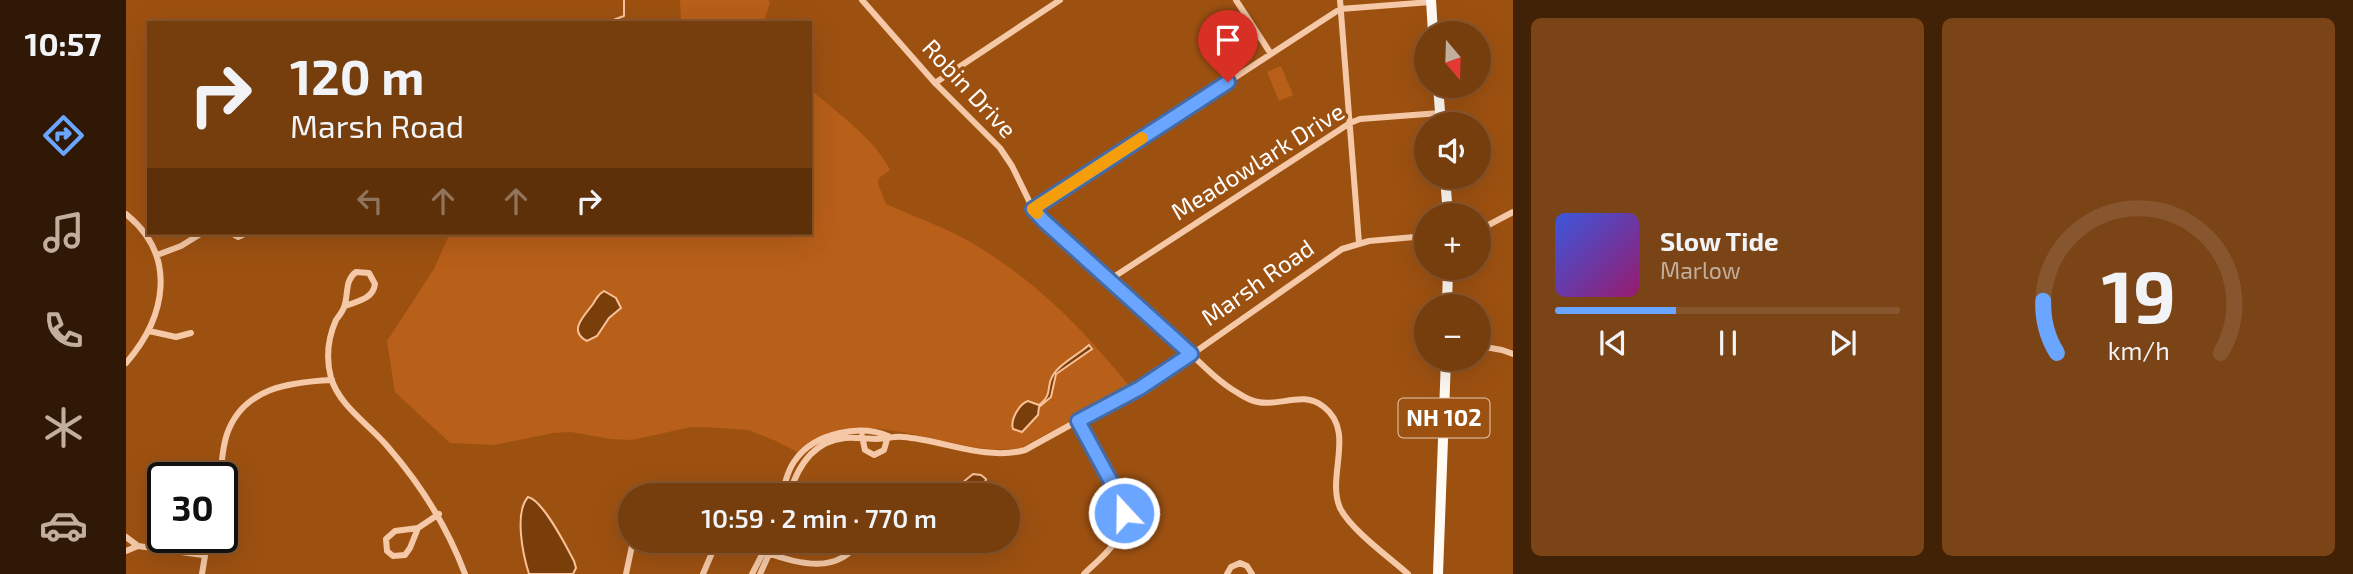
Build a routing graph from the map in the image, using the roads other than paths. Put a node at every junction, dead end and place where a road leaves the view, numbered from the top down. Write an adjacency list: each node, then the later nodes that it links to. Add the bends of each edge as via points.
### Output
1 (862, 0): 9 (street, Robin Drive)
2 (1060, 0): 9 (street)
3 (1236, 0): 8 (street)
4 (1340, 0): 6 (street)
5 (1431, 1): 6 (street); 7 (main road)
6 (1340, 9): 8 (street); 11 (street)
7 (1432, 21)
8 (1271, 54): 12 (street)
9 (935, 83): 12 (street, Robin Drive, via 1000,148)
10 (1414, 115): 11 (street, Meadowlark Drive)
11 (1350, 123): 18 (street); 20 (street, Meadowlark Drive)
12 (1033, 209): 20 (street, Robin Drive)
13 (1513, 212): 15 (street)
14 (126, 214): 19 (street, via 140,226)
15 (1491, 224)
16 (199, 235): 19 (street)
17 (1414, 237): 18 (street, Marsh Road)
18 (1359, 243): 25 (street, Marsh Road, via 1333,254)
19 (157, 255): 22 (street, via 160,299)
20 (1109, 280): 25 (street, Robin Drive)
21 (345, 306): 21 (street, via 352,275 360,271 372,276 375,288 370,296); 29 (street, via 330,340)
22 (149, 331): 23 (street, via 176,337); 27 (street)
23 (191, 333)
24 (1491, 348): 26 (street)
25 (1191, 354): 30 (street, Marsh Road); 55 (street, Robin Drive, via 1249,400 1307,399 1331,413 1340,445 1336,492 1342,512)
26 (1513, 354)
27 (126, 363)
28 (1446, 371): 56 (main road, NH 102)
29 (332, 380): 33 (street, via 277,386 248,402 227,433); 36 (street, via 347,406 387,445)
30 (1078, 421): 32 (street, Marsh Road, via 1025,450 1009,453); 52 (street, via 1124,513 1115,543)
31 (862, 435): 32 (street, Marsh Road); 32 (street, via 867,452 874,455 884,450); 34 (street, Marsh Road, via 846,432 824,438 799,456); 35 (street, Marsh Road, via 836,439 811,454)
32 (888, 436)
33 (222, 462)
34 (785, 483)
35 (793, 483)
36 (439, 514): 37 (street); 47 (street)
37 (418, 527): 37 (street, via 391,533 385,543 387,551 393,556 405,555)
38 (126, 537): 39 (street)
39 (138, 545): 40 (street); 45 (street)
40 (126, 551)
41 (630, 553): 48 (street)
42 (712, 553): 49 (street)
43 (768, 553): 44 (street, via 824,569 846,560); 50 (street); 51 (street)
44 (851, 553)
45 (204, 555): 46 (street)
46 (202, 574)
47 (464, 574)
48 (626, 574)
49 (703, 574)
50 (752, 574)
51 (760, 574)
52 (1084, 574)
53 (1227, 574): 54 (street, via 1240,563)
54 (1252, 574)
55 (1408, 574)
56 (1438, 574)

